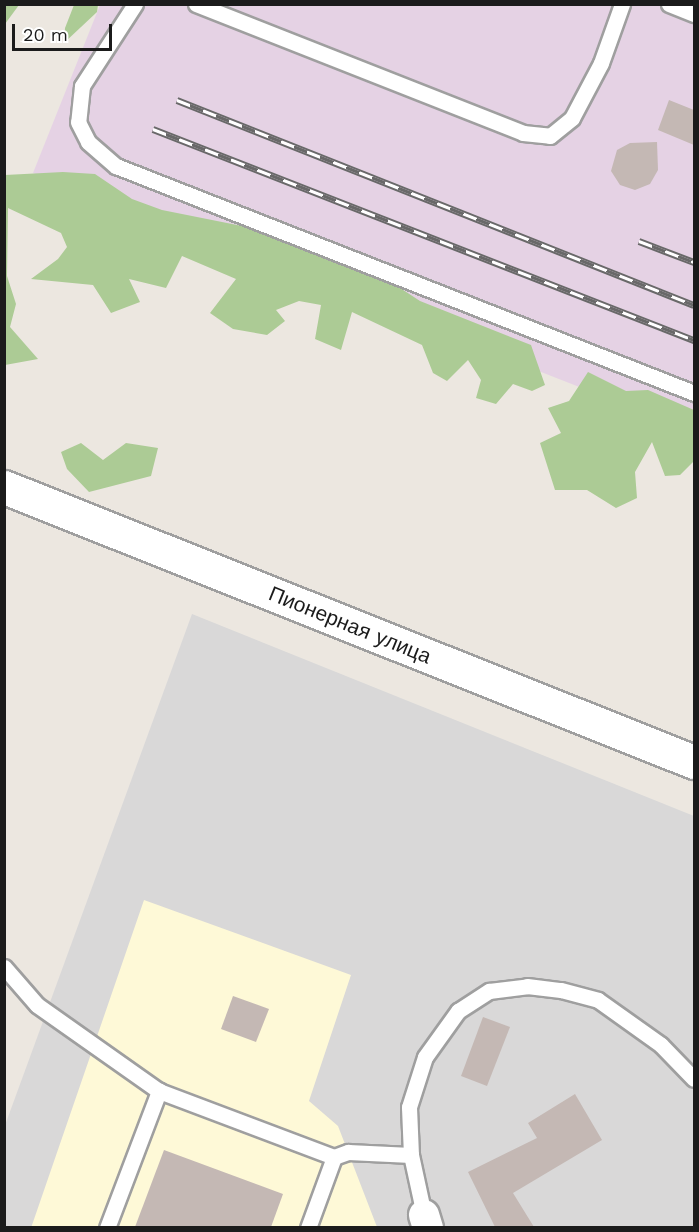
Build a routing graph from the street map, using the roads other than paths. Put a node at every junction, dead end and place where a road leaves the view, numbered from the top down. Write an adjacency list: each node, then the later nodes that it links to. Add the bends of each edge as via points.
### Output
1 (135, 4): 6 (lane, via 82,86 78,122 88,142 116,166)
2 (196, 4): 3 (lane, via 523,133 550,136 572,118 601,63)
3 (622, 4)
4 (669, 4): 5 (lane)
5 (694, 14)
6 (694, 393)
7 (4, 488): 8 (street, Пионерная улица)
8 (694, 762)
9 (4, 967): 11 (lane, via 37,1005)
10 (694, 1079): 12 (lane, via 661,1045 598,1000 527,986 489,991 458,1011 425,1057 410,1107)
11 (159, 1090): 13 (lane); 15 (lane)
12 (411, 1155): 13 (lane, via 348,1152); 14 (lane)
13 (334, 1157): 16 (lane)
14 (426, 1221)
15 (107, 1227)
16 (308, 1227)

